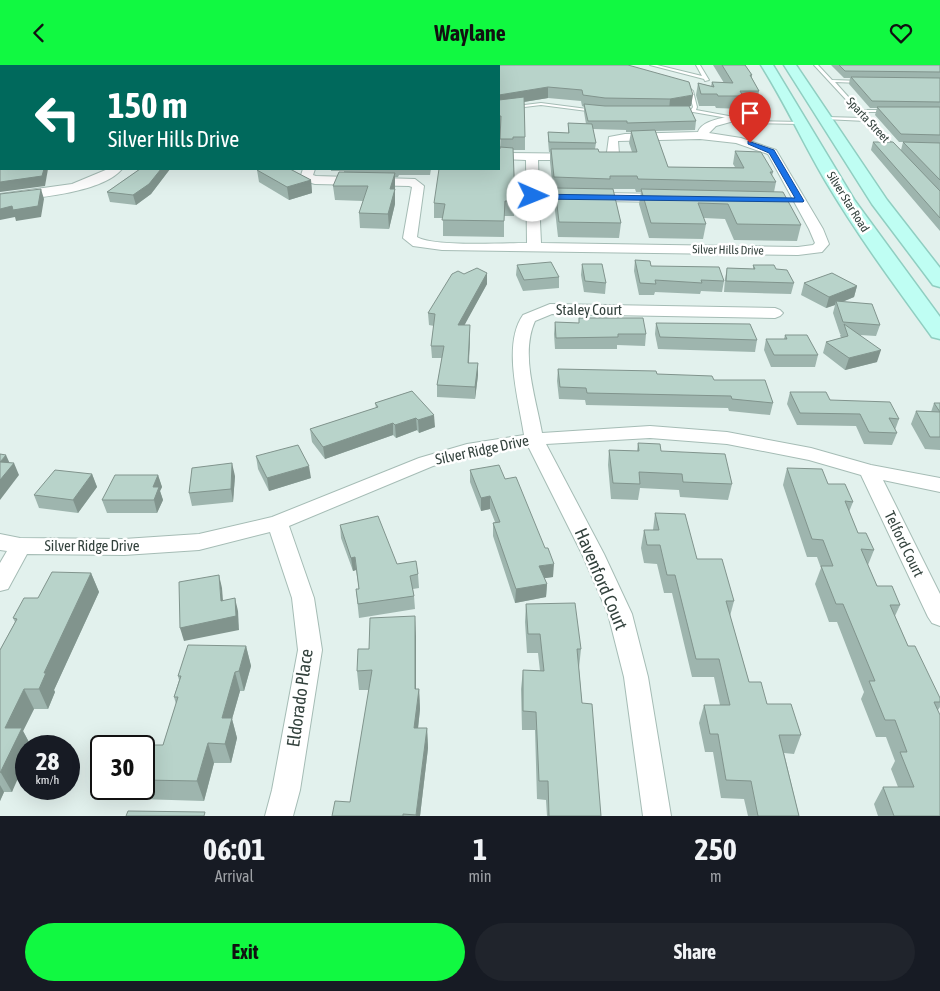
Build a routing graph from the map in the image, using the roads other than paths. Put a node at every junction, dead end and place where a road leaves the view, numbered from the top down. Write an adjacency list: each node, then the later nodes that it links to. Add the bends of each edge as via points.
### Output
1 (652, 65): 2 (lane, via 706,79)
2 (698, 65)
3 (790, 65): 9 (main road, Silver Star Road)
4 (816, 65): 6 (lane, Sparta Street)
5 (773, 68): 9 (main road); 17 (main road, via 790,84 805,110); 18 (main road, Silver Star Road)
6 (832, 81): 7 (lane); 12 (lane, Sparta Street)
7 (871, 82)
8 (684, 86): 11 (lane, via 691,91)
9 (805, 86): 17 (main road, Silver Star Road)
10 (500, 109): 14 (lane, via 541,104)
11 (693, 111): 15 (lane); 16 (lane)
12 (859, 111): 13 (lane); 19 (lane, Sparta Street)
13 (895, 111)
14 (604, 112)
15 (676, 113)
16 (730, 119): 18 (lane, via 756,122); 20 (street)
17 (826, 119): 19 (lane); 29 (main road, Silver Star Road)
18 (801, 120): 28 (main road, Silver Star Road); 29 (main road, via 818,129 850,180)
19 (868, 120): 21 (lane, Sparta Street)
20 (711, 137): 25 (street, Silver Hills Drive, via 617,137 613,139 613,154 606,157); 34 (street, Silver Hills Drive, via 739,139 772,152)
21 (892, 146): 22 (lane); 23 (lane, Sparta Street)
22 (902, 146)
23 (899, 153)
24 (500, 157): 25 (street, Silver Hills Drive)
25 (532, 157): 30 (street)
26 (115, 170): 31 (street, via 100,180 78,187)
27 (309, 170): 35 (street, Silver Hills Drive, via 308,178 319,181 400,181 418,186 410,238 418,243)
28 (834, 181): 36 (main road, via 855,192 902,259); 38 (main road, Silver Star Road, via 866,232)
29 (876, 195): 36 (main road, Silver Star Road)
30 (533, 196): 32 (street); 35 (street)
31 (0, 198)
32 (681, 199)
33 (780, 200): 34 (street)
34 (800, 201): 35 (street, Silver Hills Drive, via 822,244 817,249)
35 (534, 247)
36 (938, 275)
37 (775, 313): 39 (street, Staley Court, via 550,309 528,318 520,333 522,370)
38 (940, 332)
39 (534, 439): 40 (street, Silver Ridge Drive, via 650,432 727,438 811,454); 44 (street, Silver Ridge Drive, via 467,450 426,462); 49 (street, Havenford Court, via 620,613 636,677)
40 (869, 471): 42 (street, Silver Ridge Drive); 47 (street, Telford Court)
41 (940, 478): 42 (street, Silver Ridge Drive)
42 (913, 480): 43 (street, Silver Ridge Drive)
43 (940, 485)
44 (277, 523): 45 (street, Silver Ridge Drive, via 199,542 124,547); 48 (street, Eldorado Place, via 303,598 310,650)
45 (10, 544): 46 (street)
46 (0, 583)
47 (940, 617)
48 (279, 816)
49 (657, 816)

